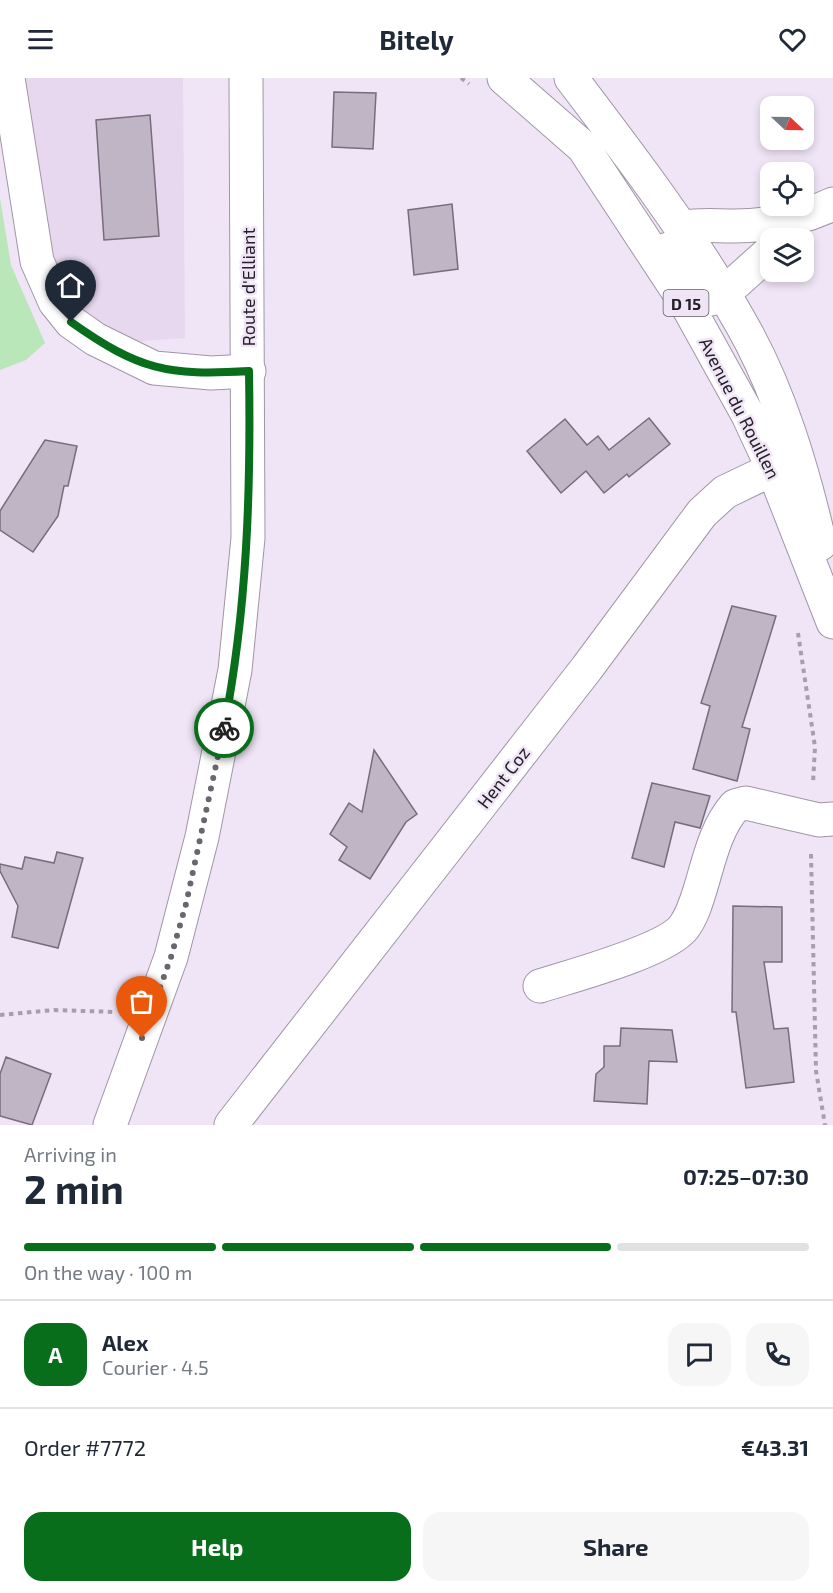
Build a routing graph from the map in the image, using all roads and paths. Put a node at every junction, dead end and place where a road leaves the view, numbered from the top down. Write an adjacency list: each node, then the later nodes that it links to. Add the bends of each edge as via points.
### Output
1 (8, 78): 12 (street, via 37,261 65,315 95,339 154,368 211,374)
2 (246, 78): 12 (street, Route d'Elliant)
3 (460, 78): 5 (path)
4 (570, 78): 8 (street, Avenue du Rouillen / D 15)
5 (491, 84): 6 (street, Avenue du Rouillen / D 15)
6 (583, 147): 11 (street, Avenue du Rouillen / D 15, via 638,206 700,294 711,299); 13 (street, Avenue du Rouillen / D 15, via 687,305 748,415)
7 (824, 208): 8 (street, via 753,225); 9 (street)
8 (681, 227): 11 (street, Avenue du Rouillen / D 15)
9 (799, 228)
10 (760, 261): 11 (street)
11 (723, 294): 13 (street, Avenue du Rouillen / D 15, via 761,363 781,411)
12 (249, 371): 19 (street, Route d'Elliant, via 248,538 235,670 191,881 171,957)
13 (784, 463): 14 (street, Avenue du Rouillen / D 15, via 808,491); 21 (street, Hent Coz, via 725,492 702,513 588,668)
14 (833, 622)
15 (797, 626): 16 (path)
16 (822, 819): 17 (street, via 746,803 735,806 719,831 694,910 683,929 646,949); 22 (path, via 810,893 816,1071)
17 (540, 986)
18 (0, 1015): 19 (path, via 80,1010 116,1012)
19 (148, 1021): 20 (street, Route d'Elliant)
20 (110, 1125)
21 (231, 1125)
22 (825, 1125)

